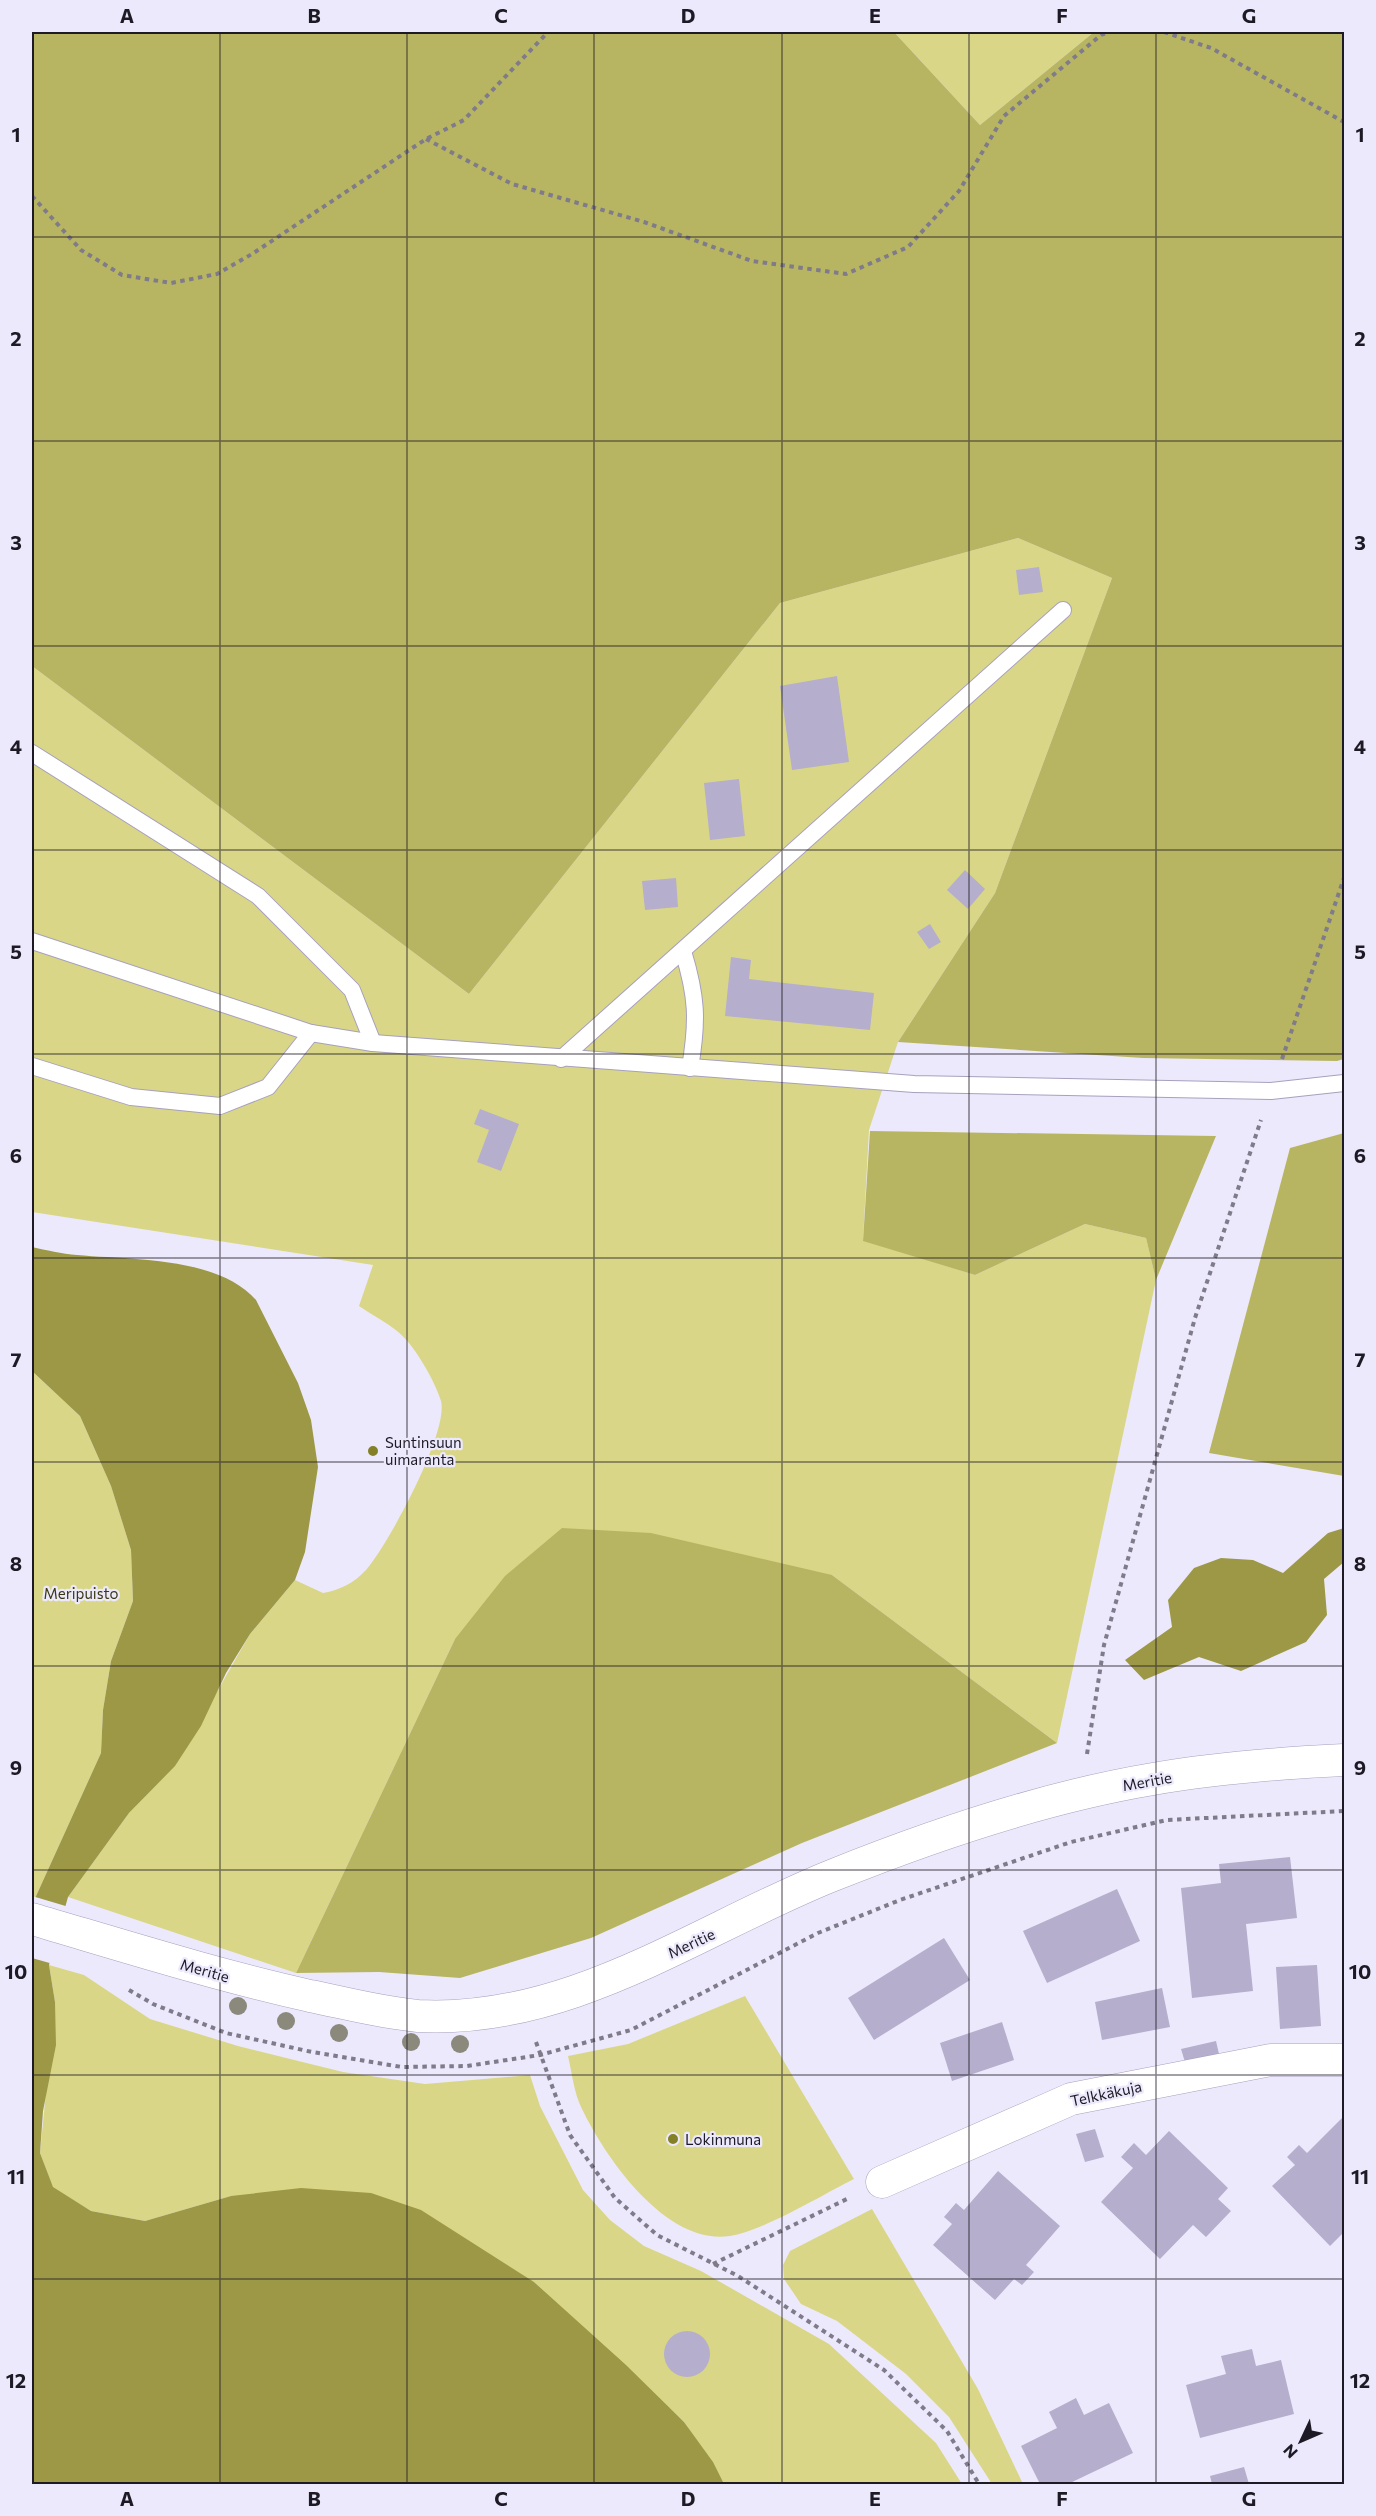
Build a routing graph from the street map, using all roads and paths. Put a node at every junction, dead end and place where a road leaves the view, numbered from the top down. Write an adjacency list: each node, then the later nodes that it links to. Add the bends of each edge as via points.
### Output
1 (548, 32): 5 (path, via 464,120)
2 (1109, 32): 5 (path, via 1004,117 959,191 908,246 846,274 752,261 644,222 512,184)
3 (1164, 32): 4 (path, via 1211,48)
4 (1344, 122)
5 (426, 139): 6 (path, via 226,269 171,283 122,275 81,250)
6 (32, 195)
7 (1063, 610): 11 (lane)
8 (32, 753): 13 (lane, via 258,896 352,990)
9 (1344, 878): 18 (path)
10 (32, 941): 12 (lane)
11 (683, 951): 14 (lane); 16 (lane, via 695,990 697,1029)
12 (311, 1033): 13 (lane); 15 (lane, via 268,1087 220,1106 131,1097)
13 (373, 1043): 14 (lane)
14 (561, 1059): 16 (lane)
15 (32, 1066)
16 (690, 1068): 18 (lane, via 914,1084)
17 (1344, 1083): 18 (lane)
18 (1271, 1091): 20 (path, via 1195,1318 1104,1645)
19 (1344, 1760): 20 (street, Meritie, via 1278,1763 1152,1779)
20 (1080, 1795): 22 (street, Meritie, via 945,1833 828,1877 608,1980)
21 (32, 1919): 22 (street, Meritie, via 237,1980 360,2007 418,2016)
22 (524, 2006): 25 (path, via 570,2135 615,2198 657,2235)
23 (1344, 2060): 24 (street, Telkkäkuja, via 1271,2060 1071,2098)
24 (882, 2182): 25 (path)
25 (713, 2264): 26 (path, via 884,2370 947,2431)
26 (979, 2484)

